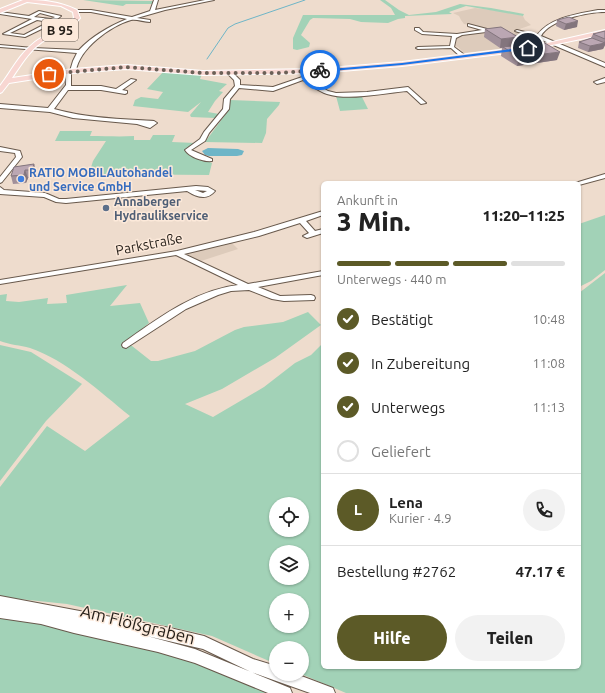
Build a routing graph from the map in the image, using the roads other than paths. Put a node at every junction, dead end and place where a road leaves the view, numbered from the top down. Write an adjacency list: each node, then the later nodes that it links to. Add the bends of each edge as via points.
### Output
1 (27, 0): 6 (main road, B 95); 9 (main road)
2 (38, 0): 6 (main road, B 95, via 59,4)
3 (156, 0): 7 (street)
4 (206, 0): 5 (street); 7 (street)
5 (212, 0)
6 (72, 10): 11 (street); 26 (main road, B 95, via 77,15 73,22 43,39)
7 (154, 10): 11 (street)
8 (605, 11): 21 (street, via 554,23 539,33)
9 (0, 12): 10 (street)
10 (28, 18): 12 (street); 13 (street, via 39,12 60,16)
11 (131, 18): 14 (street); 27 (street, via 104,32)
12 (35, 19): 13 (street); 19 (street)
13 (51, 21): 19 (street, via 54,21 25,36)
14 (148, 21)
15 (470, 25): 20 (street, via 485,29)
16 (417, 29): 20 (street, via 422,33)
17 (516, 30): 21 (street)
18 (605, 32): 22 (main road)
19 (2, 35)
20 (456, 35): 24 (street)
21 (539, 36): 22 (street)
22 (553, 43): 28 (main road); 29 (street)
23 (0, 46): 26 (street)
24 (452, 47): 25 (street); 28 (street)
25 (418, 48)
26 (33, 49): 27 (street); 36 (main road, B 95)
27 (81, 52): 31 (street)
28 (464, 57): 30 (main road)
29 (605, 65)
30 (317, 71): 32 (main road); 33 (street, via 316,74)
31 (70, 72): 32 (main road, via 137,67 189,73); 36 (main road); 40 (street)
32 (230, 73): 39 (street, via 237,80)
33 (304, 79): 39 (street, via 273,89); 45 (street, via 335,94 408,89)
34 (133, 80): 43 (street)
35 (605, 80): 38 (street)
36 (4, 82): 42 (main road, B 95)
37 (109, 82): 41 (street)
38 (597, 82)
39 (238, 86): 50 (street, via 227,99 226,109 203,140 188,150)
40 (67, 88): 41 (street); 47 (street)
41 (101, 88): 43 (street)
42 (0, 91)
43 (117, 91): 44 (street)
44 (125, 92)
45 (423, 103)
46 (0, 106): 47 (street)
47 (50, 110): 48 (street, via 88,118)
48 (139, 123)
49 (0, 149): 52 (street, via 18,152 19,157)
50 (210, 160)
51 (605, 176): 53 (street)
52 (0, 181)
53 (581, 182)
54 (188, 189): 55 (street, via 66,201 58,201 45,195)
55 (1, 192)
56 (321, 215): 57 (street, Parkstraße)
57 (300, 220): 58 (street, via 310,235); 59 (street, Parkstraße, via 256,234)
58 (321, 232)
59 (178, 253): 61 (street, Parkstraße); 62 (street)
60 (321, 273): 62 (street)
61 (0, 282)
62 (248, 287): 63 (street, via 282,299); 64 (street, via 193,302)
63 (311, 298)
64 (126, 345)
65 (0, 602): 67 (street, via 170,634 204,643 251,666)
66 (0, 612): 69 (street, Am Flößgraben, via 41,618 74,628 158,645 195,656)
67 (269, 672)
68 (296, 681): 70 (street)
69 (285, 693)
70 (328, 693)

